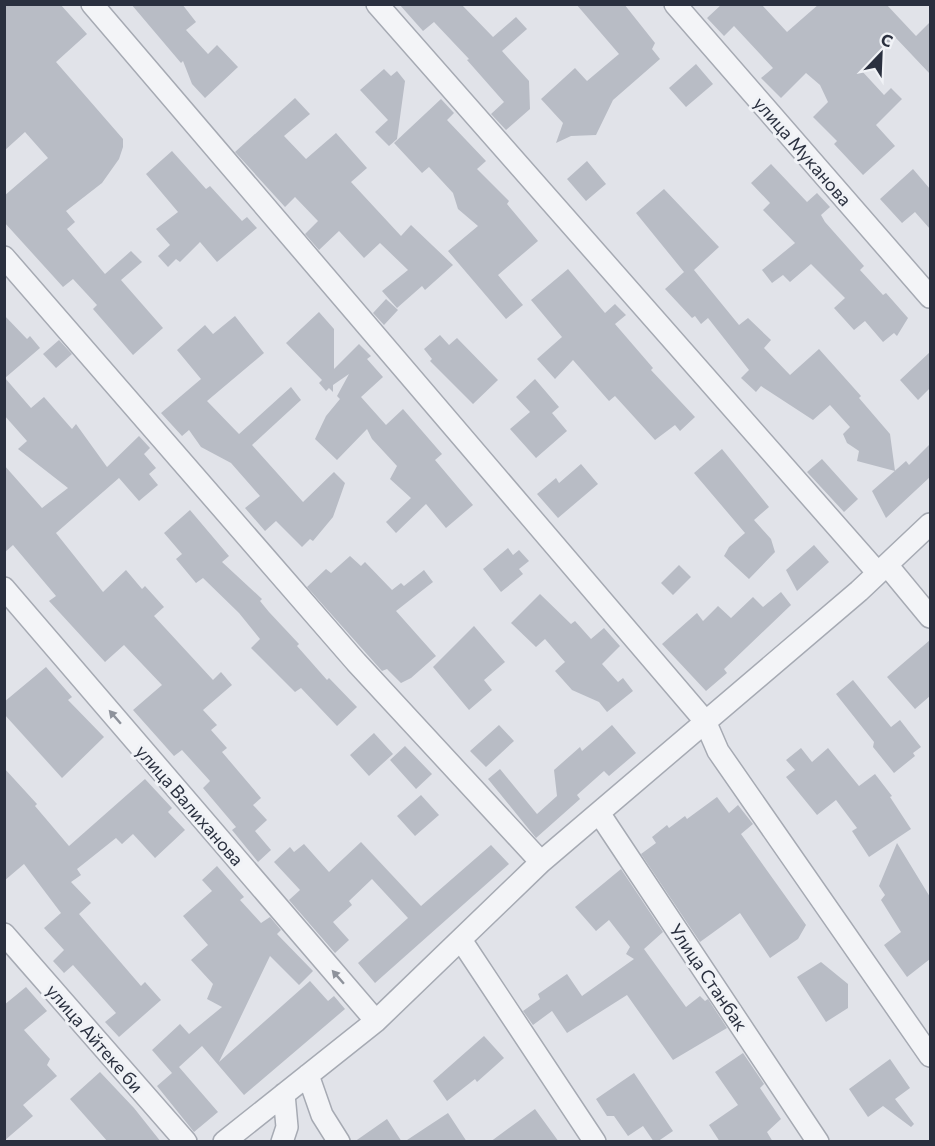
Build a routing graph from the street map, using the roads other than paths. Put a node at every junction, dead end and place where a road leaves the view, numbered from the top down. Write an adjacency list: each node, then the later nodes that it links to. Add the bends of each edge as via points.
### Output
1 (92, 4): 10 (street)
2 (377, 4): 7 (street)
3 (675, 4): 5 (street, улица Муканова)
4 (4, 257): 12 (street, via 356,662)
5 (930, 297)
6 (930, 524): 7 (street)
7 (882, 568): 9 (street); 10 (street)
8 (4, 588): 15 (street, улица Валиханова, one-way to 8)
9 (930, 617)
10 (705, 721): 11 (street); 16 (street, via 718,752)
11 (599, 813): 12 (street); 24 (street, Улица Станбак)
12 (541, 862): 14 (street)
13 (4, 934): 19 (street, улица Айтеке би)
14 (460, 940): 15 (street); 23 (street)
15 (376, 1021): 17 (street)
16 (930, 1056)
17 (308, 1075): 18 (street); 22 (street, via 322,1115)
18 (284, 1094): 20 (street); 21 (street, via 287,1127)
19 (186, 1142)
20 (224, 1142)
21 (282, 1142)
22 (339, 1142)
23 (595, 1142)
24 (818, 1142)

